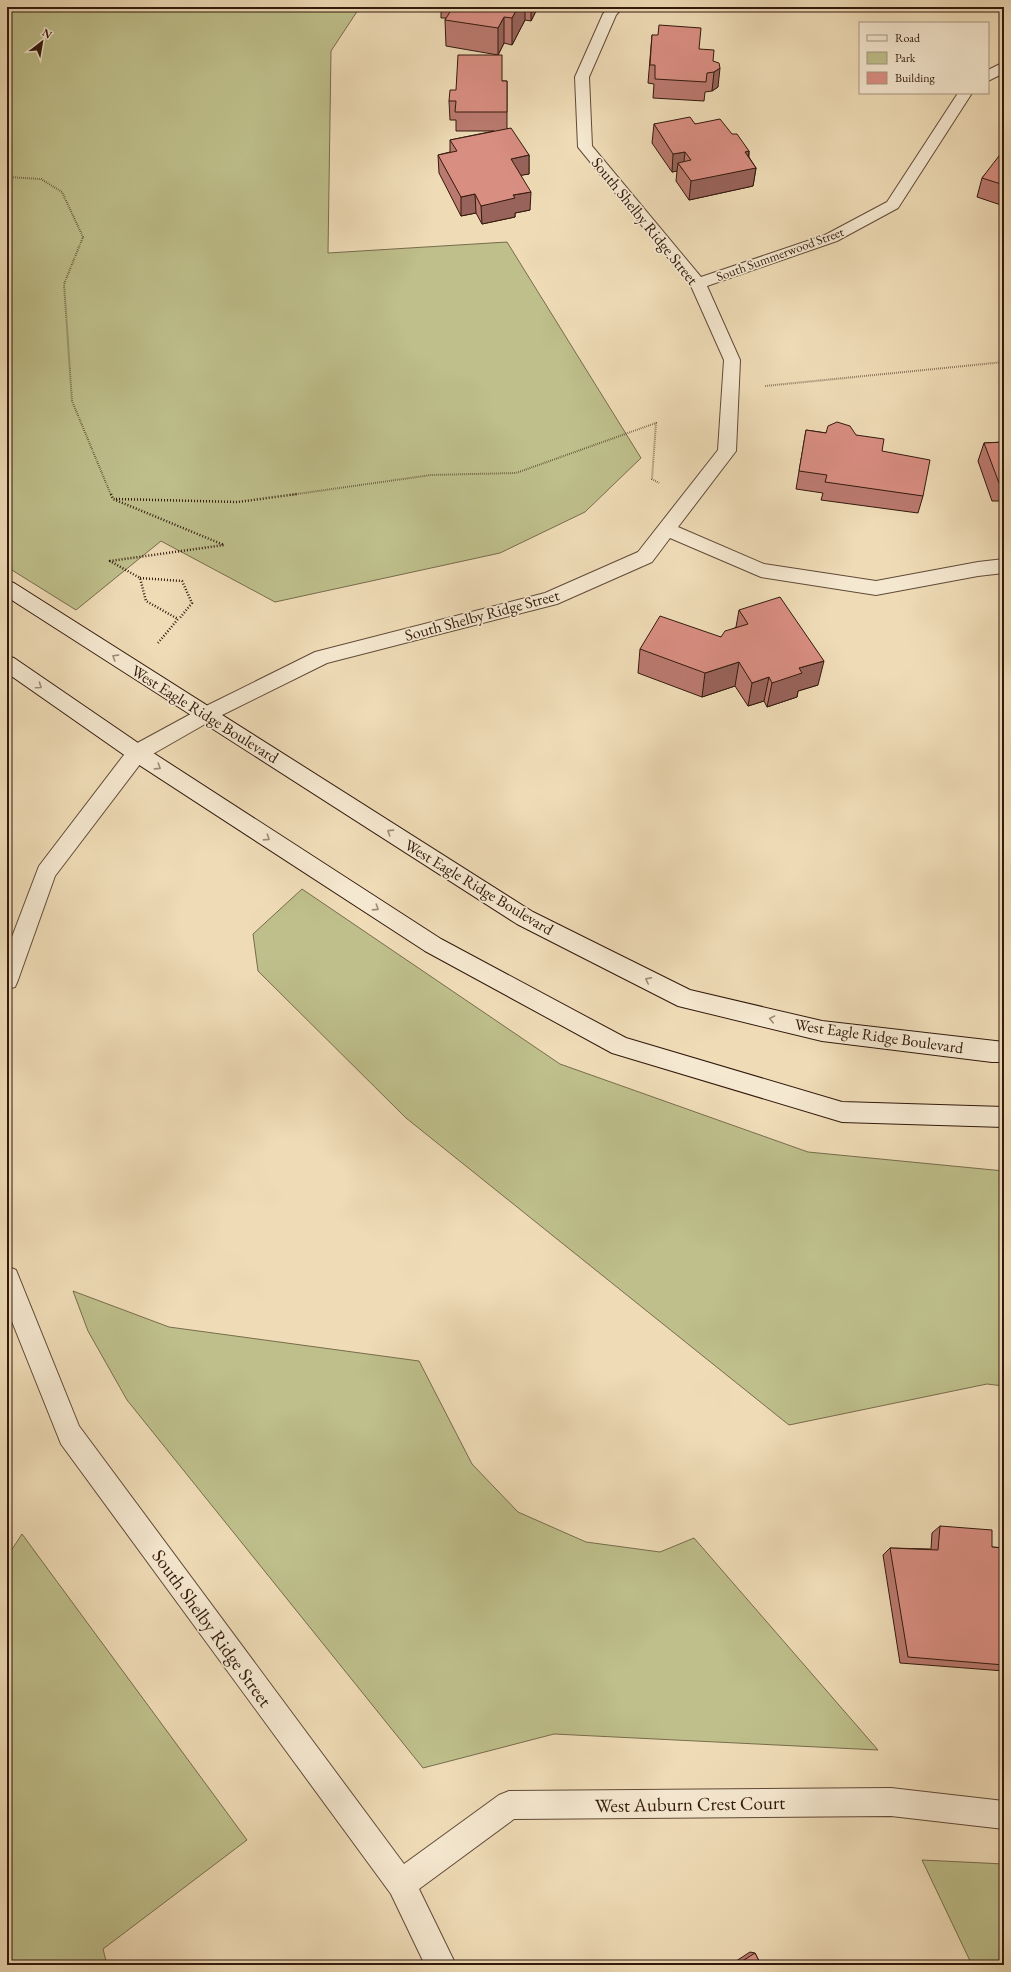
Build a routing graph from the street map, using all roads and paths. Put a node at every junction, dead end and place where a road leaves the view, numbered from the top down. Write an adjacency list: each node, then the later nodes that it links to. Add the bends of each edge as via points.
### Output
1 (616, 7): 6 (street, South Shelby Ridge Street, via 610,14 582,77 585,146)
2 (1004, 66): 3 (street)
3 (989, 76)
4 (964, 94): 6 (street, South Summerwood Street, via 893,205 831,238)
5 (7, 177): 9 (path, via 41,179 62,192 83,237 64,284 72,401)
6 (698, 284): 8 (street, South Shelby Ridge Street, via 732,360)
7 (1004, 362): 8 (path)
8 (730, 389): 10 (street, South Shelby Ridge Street, via 727,451)
9 (113, 499): 10 (path, via 238,502 431,475 516,473 656,423 652,479); 13 (path, via 224,545 110,561)
10 (690, 499): 11 (street, South Shelby Ridge Street)
11 (666, 529): 12 (street, via 761,570 876,588); 18 (street, South Shelby Ridge Street, via 645,557 550,599 322,657)
12 (1004, 566)
13 (140, 578): 15 (path, via 146,601); 15 (path, via 182,581 192,603)
14 (7, 588): 17 (street, West Eagle Ridge Boulevard, one-way to 14)
15 (178, 619): 17 (path)
16 (7, 663): 19 (street, one-way to 19)
17 (136, 670): 18 (street, West Eagle Ridge Boulevard)
18 (207, 714): 19 (street, South Shelby Ridge Street); 21 (street, West Eagle Ridge Boulevard, one-way to 18, via 822,1031 686,999 525,918)
19 (137, 753): 20 (street, South Shelby Ridge Street, via 46,872); 22 (street, one-way to 22, via 433,945 620,1046 842,1112)
20 (7, 980)
21 (1004, 1052)
22 (1004, 1117)
23 (7, 1278): 25 (street, South Shelby Ridge Street, via 70,1436)
24 (1004, 1815): 25 (street, West Auburn Crest Court, via 891,1802 509,1805)
25 (401, 1884): 26 (street, South Shelby Ridge Street)
26 (442, 1965)

